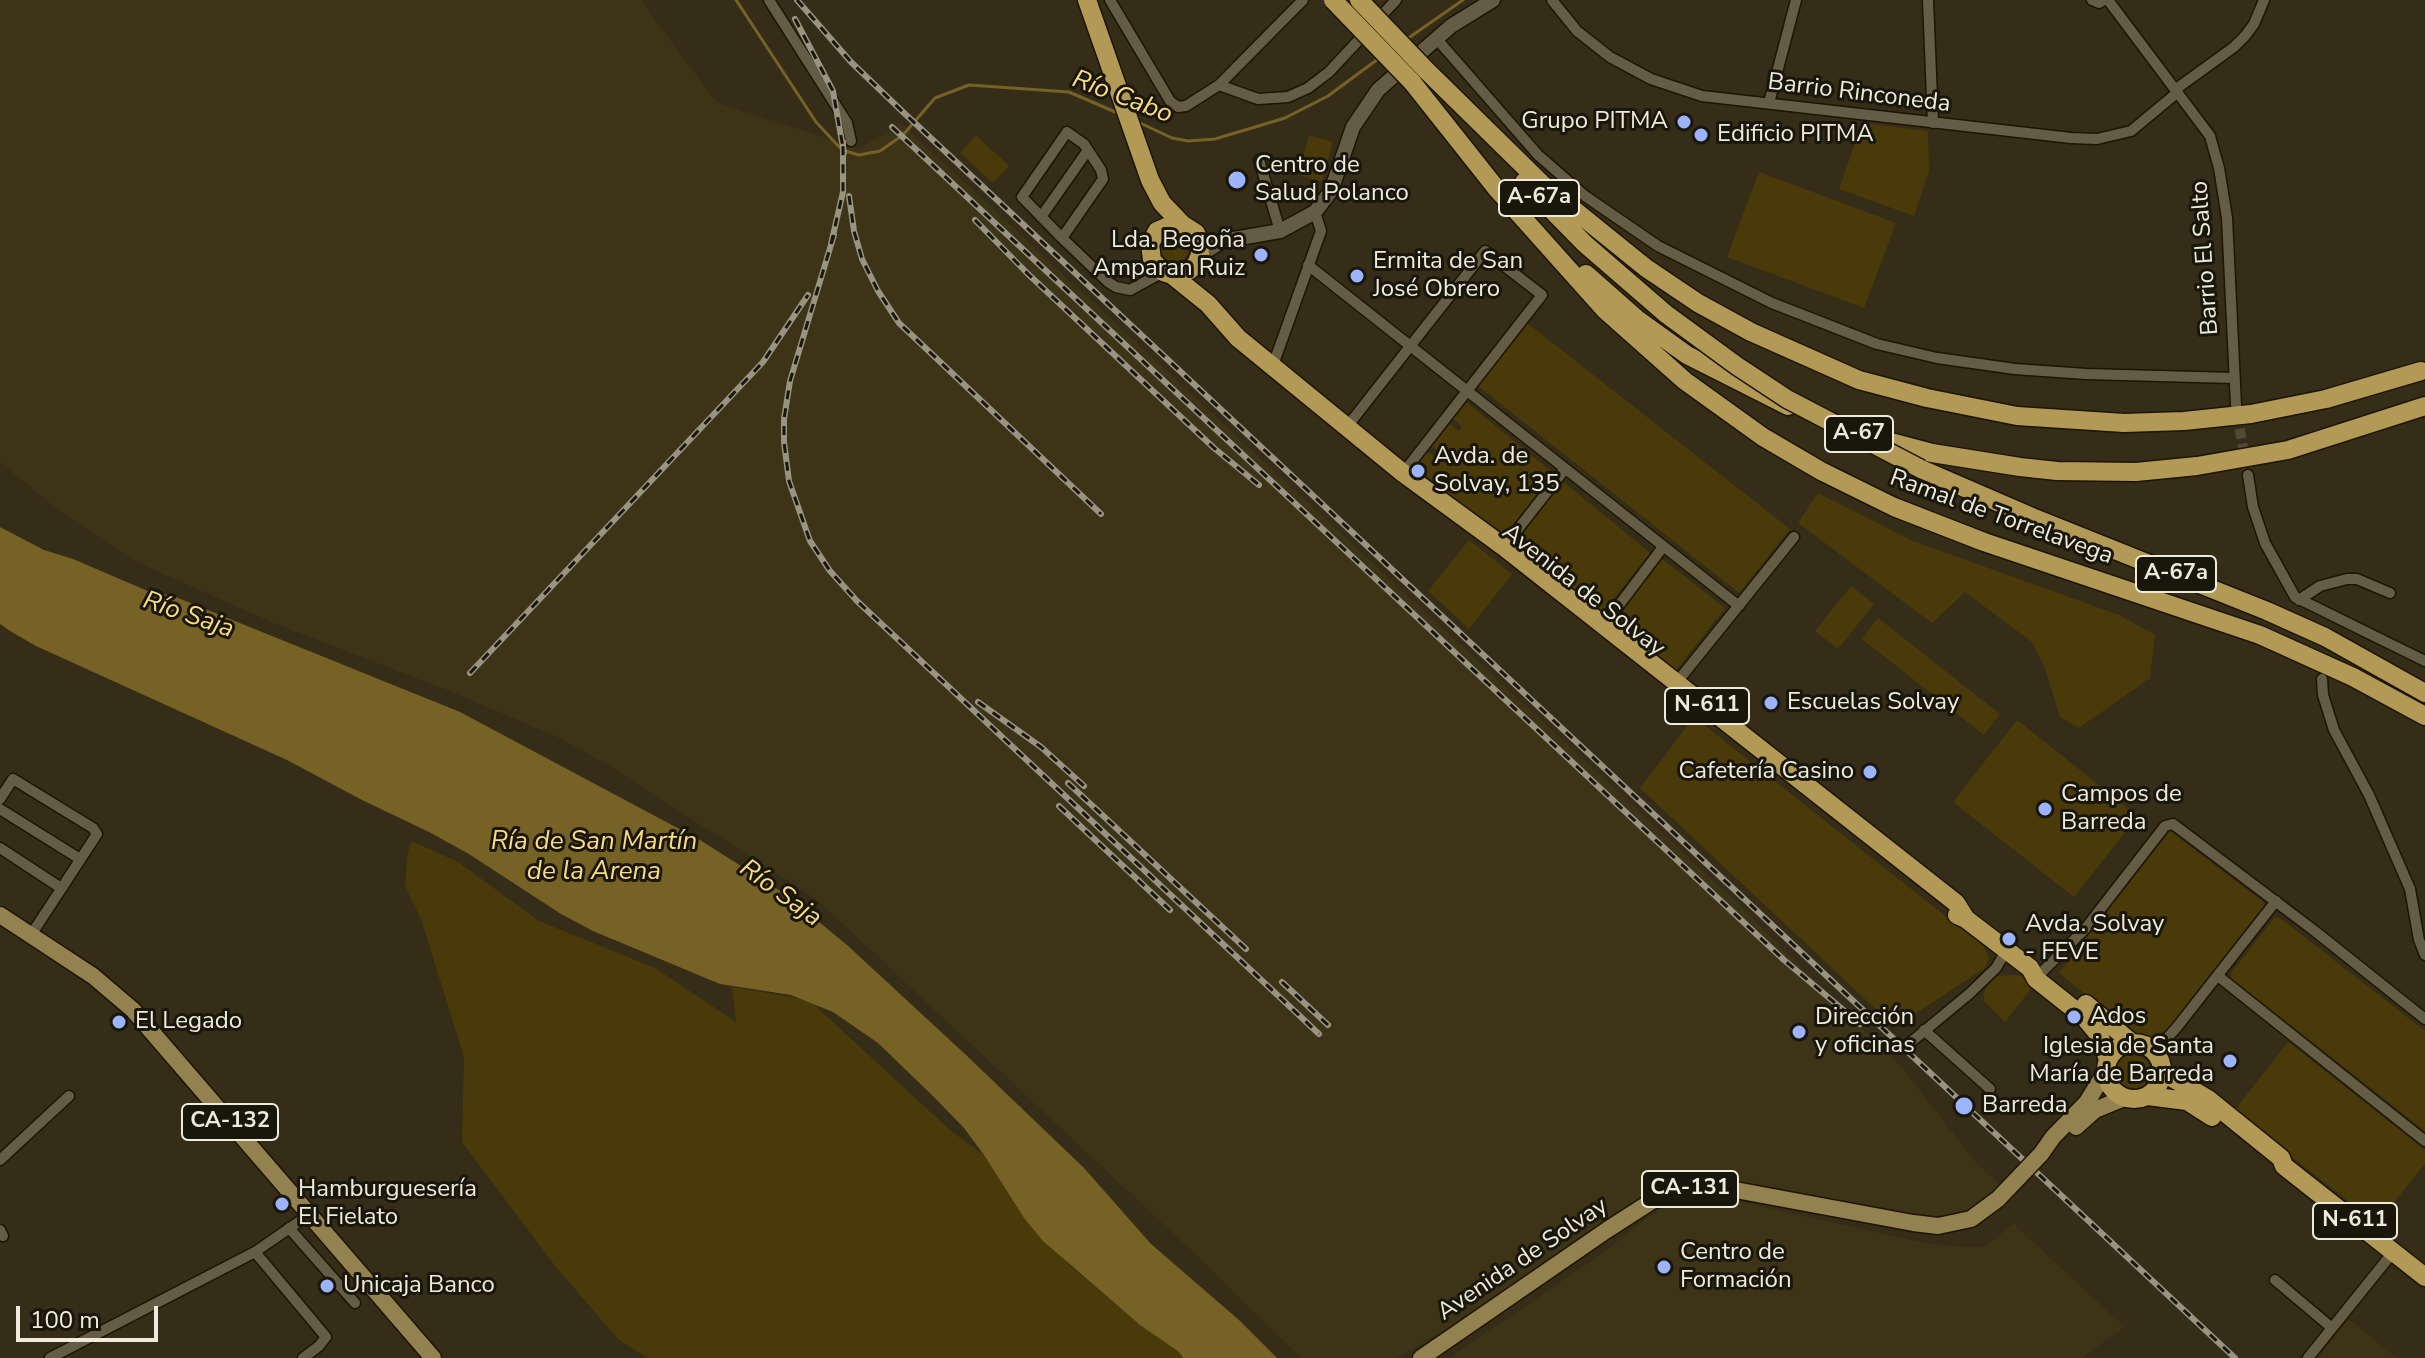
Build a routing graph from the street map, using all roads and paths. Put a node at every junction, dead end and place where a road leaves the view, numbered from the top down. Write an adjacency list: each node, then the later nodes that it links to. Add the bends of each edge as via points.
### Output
1 (769, 0): 21 (street, via 847,123)
2 (1087, 0): 24 (highway, N-611)
3 (1110, 0): 17 (street, via 1170,101 1186,106)
4 (1303, 0): 17 (street)
5 (1333, 0): 16 (highway, A-67, bridge)
6 (1359, 0): 16 (highway, A-67, bridge)
7 (1396, 0): 17 (street, via 1308,88 1273,100)
8 (1493, 0): 15 (street)
9 (1552, 0): 19 (street, Barrio Rinconeda, via 1591,43 1651,79 1702,96)
10 (1796, 0): 19 (street)
11 (1928, 0): 20 (street)
12 (2092, 0): 13 (street)
13 (2106, 0): 18 (street, Barrio El Salto)
14 (2264, 0): 18 (street, Barrio Rinconeda, via 2245,36)
15 (1436, 38): 25 (street, via 1363,108 1331,191); 39 (street, via 1538,155 1585,196 1658,246 1784,308 1877,344 1937,358 2086,374)
16 (1419, 76): 38 (highway, A-67, via 1646,268 1751,332 1873,384 2017,416 2154,423 2290,407); 42 (highway, A-67, via 1576,264 1637,319 1739,383 1864,435 2008,466 2136,472 2288,450); 58 (highway, Ramal de Torrelavega / A-67a, bridge, via 1619,275 1774,391 1921,469 2290,621); 59 (highway, Ramal de Torrelavega / A-67a, via 1505,198 1605,310 1685,381 1763,437 1894,507 2260,635)
17 (1219, 85)
18 (2177, 90): 20 (street, Barrio Rinconeda, via 2131,131 2103,138); 39 (street, Barrio El Salto, via 2210,136 2219,168 2229,248)
19 (1769, 103): 20 (street, Barrio Rinconeda)
20 (1933, 123)
21 (851, 141)
22 (1088, 150): 26 (street); 26 (street, via 1067,132 1022,197); 31 (street, via 1103,179)
23 (1259, 160): 29 (street)
24 (1150, 180): 27 (highway, N-611, via 1162,203); 28 (highway, N-611)
25 (1315, 212): 29 (street); 33 (street, via 1321,231)
26 (1041, 217): 31 (street)
27 (1186, 226): 28 (highway); 30 (street); 32 (highway, N-611, via 1199,240)
28 (1157, 231): 34 (highway, N-611, via 1150,244)
29 (1280, 231): 30 (street)
30 (1243, 237): 32 (street, via 1222,241)
31 (1062, 238): 34 (street, via 1108,282 1124,289)
32 (1198, 259): 34 (highway, via 1190,270); 35 (highway, N-611)
33 (1308, 265): 36 (street); 37 (street)
34 (1163, 269): 35 (highway, N-611)
35 (1208, 304): 37 (highway, Avenida de Solvay / N-611)
36 (1410, 346): 40 (street); 40 (street, via 1485,251 1542,295); 43 (street)
37 (1272, 368): 43 (highway, Avenida de Solvay / N-611)
38 (2421, 371)
39 (2233, 378): 41 (street, Barrio El Salto)
40 (1467, 391): 44 (street); 45 (street)
41 (2236, 405)
42 (2425, 406)
43 (1346, 428): 45 (highway, Avenida de Solvay / N-611)
44 (1565, 469): 49 (street, Avenida de Solvay); 50 (street)
45 (1403, 473): 47 (highway, Avenida de Solvay / N-611)
46 (2248, 475): 52 (street, via 2265,543)
47 (1440, 502): 49 (highway, Avenida de Solvay / N-611); 67 (highway, Avenida de Solvay / N-611, via 1517,571)
48 (1794, 537): 53 (street, Avenida de Solvay)
49 (1504, 547): 54 (highway, Avenida de Solvay / N-611)
50 (1663, 547): 53 (street); 54 (street, Avenida de Solvay)
51 (2390, 593): 52 (street, via 2347,579 2320,586)
52 (2299, 600): 55 (street)
53 (1739, 606): 57 (street, Avenida de Solvay)
54 (1604, 625): 57 (highway, Avenida de Solvay / N-611)
55 (2425, 661)
56 (2322, 679): 70 (street, via 2334,730 2410,889)
57 (1677, 682): 67 (highway, Avenida de Solvay / N-611, via 1956,903)
58 (2425, 693)
59 (2425, 716)
60 (0, 799): 63 (street, via 13,779 93,828 97,834)
61 (0, 809): 63 (street)
62 (0, 848): 64 (street)
63 (80, 859): 64 (street)
64 (61, 888): 68 (street)
65 (2276, 901): 72 (street, via 2179,826 2168,825 2085,929); 73 (street); 74 (street)
66 (0, 915): 68 (main road, CA-132)
67 (1966, 919): 69 (highway, Avenida de Solvay / N-611)
68 (31, 935): 89 (main road, CA-132, via 133,1010)
69 (2006, 951): 71 (street); 72 (highway, Avenida de Solvay / N-611)
70 (2425, 955)
71 (1996, 968): 72 (street); 75 (street)
72 (2032, 968): 77 (highway, Avenida de Solvay / N-611); 79 (highway, Avenida de Solvay / N-611, via 2036,979 2092,1025 2105,1046)
73 (2218, 976): 78 (street); 85 (street)
74 (2425, 1019)
75 (1924, 1030): 76 (street); 81 (street)
76 (1911, 1042)
77 (2132, 1043): 78 (highway, N-611); 79 (highway, via 2118,1048)
78 (2155, 1052): 80 (highway)
79 (2107, 1065): 84 (highway, N-611, via 2112,1089); 86 (main road, CA-131, via 2087,1102)
80 (2162, 1072): 83 (highway); 88 (highway, N-611, via 2208,1099 2281,1158)
81 (1990, 1089)
82 (69, 1096): 87 (street)
83 (2148, 1096): 84 (highway, N-611); 88 (highway, N-611, via 2198,1106 2275,1165)
84 (2124, 1098): 86 (main road, CA-131, via 2095,1110)
85 (2425, 1141)
86 (2045, 1150): 100 (main road, Avenida de Solvay / CA-131, bridge, via 1971,1219 1938,1226 1730,1189 1679,1192 1643,1207)
87 (0, 1160)
88 (2284, 1166): 91 (highway, N-611)
89 (310, 1214): 90 (street); 99 (main road, CA-132)
90 (289, 1228): 92 (street); 95 (street)
91 (2394, 1251): 93 (highway, N-611); 96 (street)
92 (255, 1252): 97 (street); 98 (street, via 326,1337)
93 (2425, 1277)
94 (2275, 1280): 96 (street)
95 (355, 1303)
96 (2332, 1328): 101 (street)
97 (50, 1358)
98 (303, 1358)
99 (433, 1358)
100 (1421, 1358)
101 (2308, 1358)

